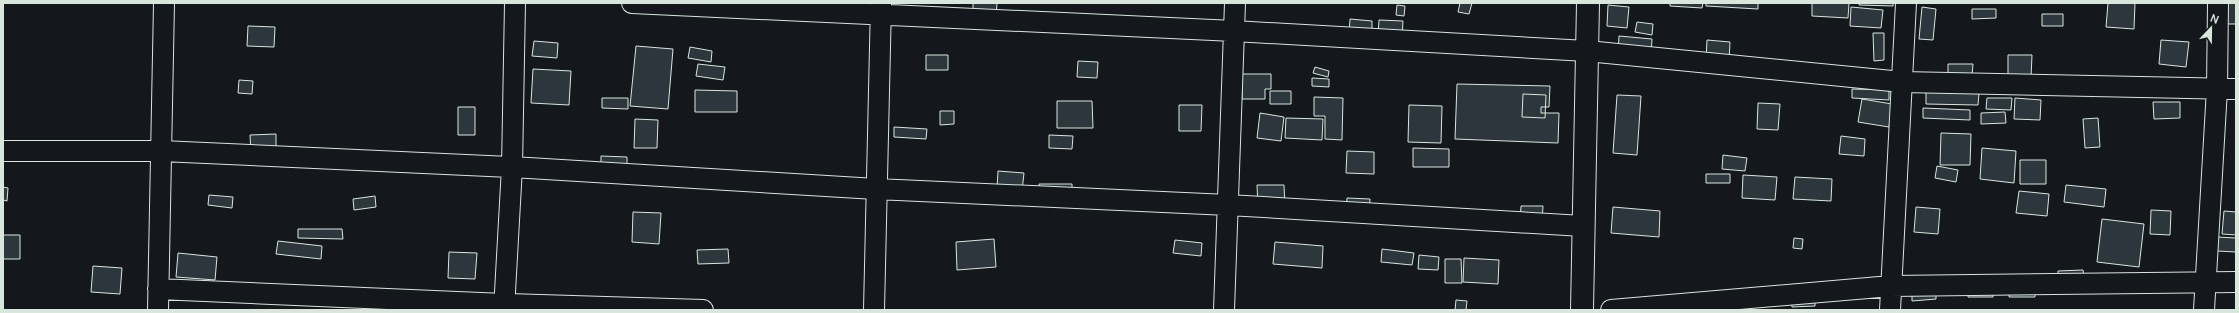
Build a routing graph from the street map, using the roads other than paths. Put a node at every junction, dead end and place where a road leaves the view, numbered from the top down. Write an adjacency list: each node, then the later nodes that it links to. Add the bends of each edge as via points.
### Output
1 (164, 3): 14 (street)
2 (515, 3): 15 (street)
3 (632, 3): 8 (street)
4 (1235, 3): 9 (street)
5 (1588, 3): 10 (street)
6 (1906, 3): 11 (street)
7 (2218, 3): 12 (street)
8 (881, 9): 9 (street); 16 (street)
9 (1234, 31): 10 (street); 17 (street)
10 (1587, 51): 11 (street); 18 (street)
11 (1902, 82): 12 (street); 21 (street)
12 (2226, 89): 19 (street)
13 (3, 151): 14 (street)
14 (160, 151): 15 (street); 22 (street)
15 (512, 168): 16 (street); 23 (street)
16 (876, 189): 17 (street); 26 (street)
17 (1228, 205): 18 (street); 27 (street)
18 (1582, 226): 28 (street)
19 (2205, 282): 20 (street); 21 (street); 31 (street)
20 (2236, 282)
21 (1892, 286): 29 (street); 30 (street)
22 (158, 290): 23 (street); 24 (street)
23 (504, 307): 25 (street)
24 (158, 310)
25 (703, 310)
26 (874, 310)
27 (1224, 310)
28 (1582, 310)
29 (1611, 310)
30 (1890, 310)
31 (2204, 310)

